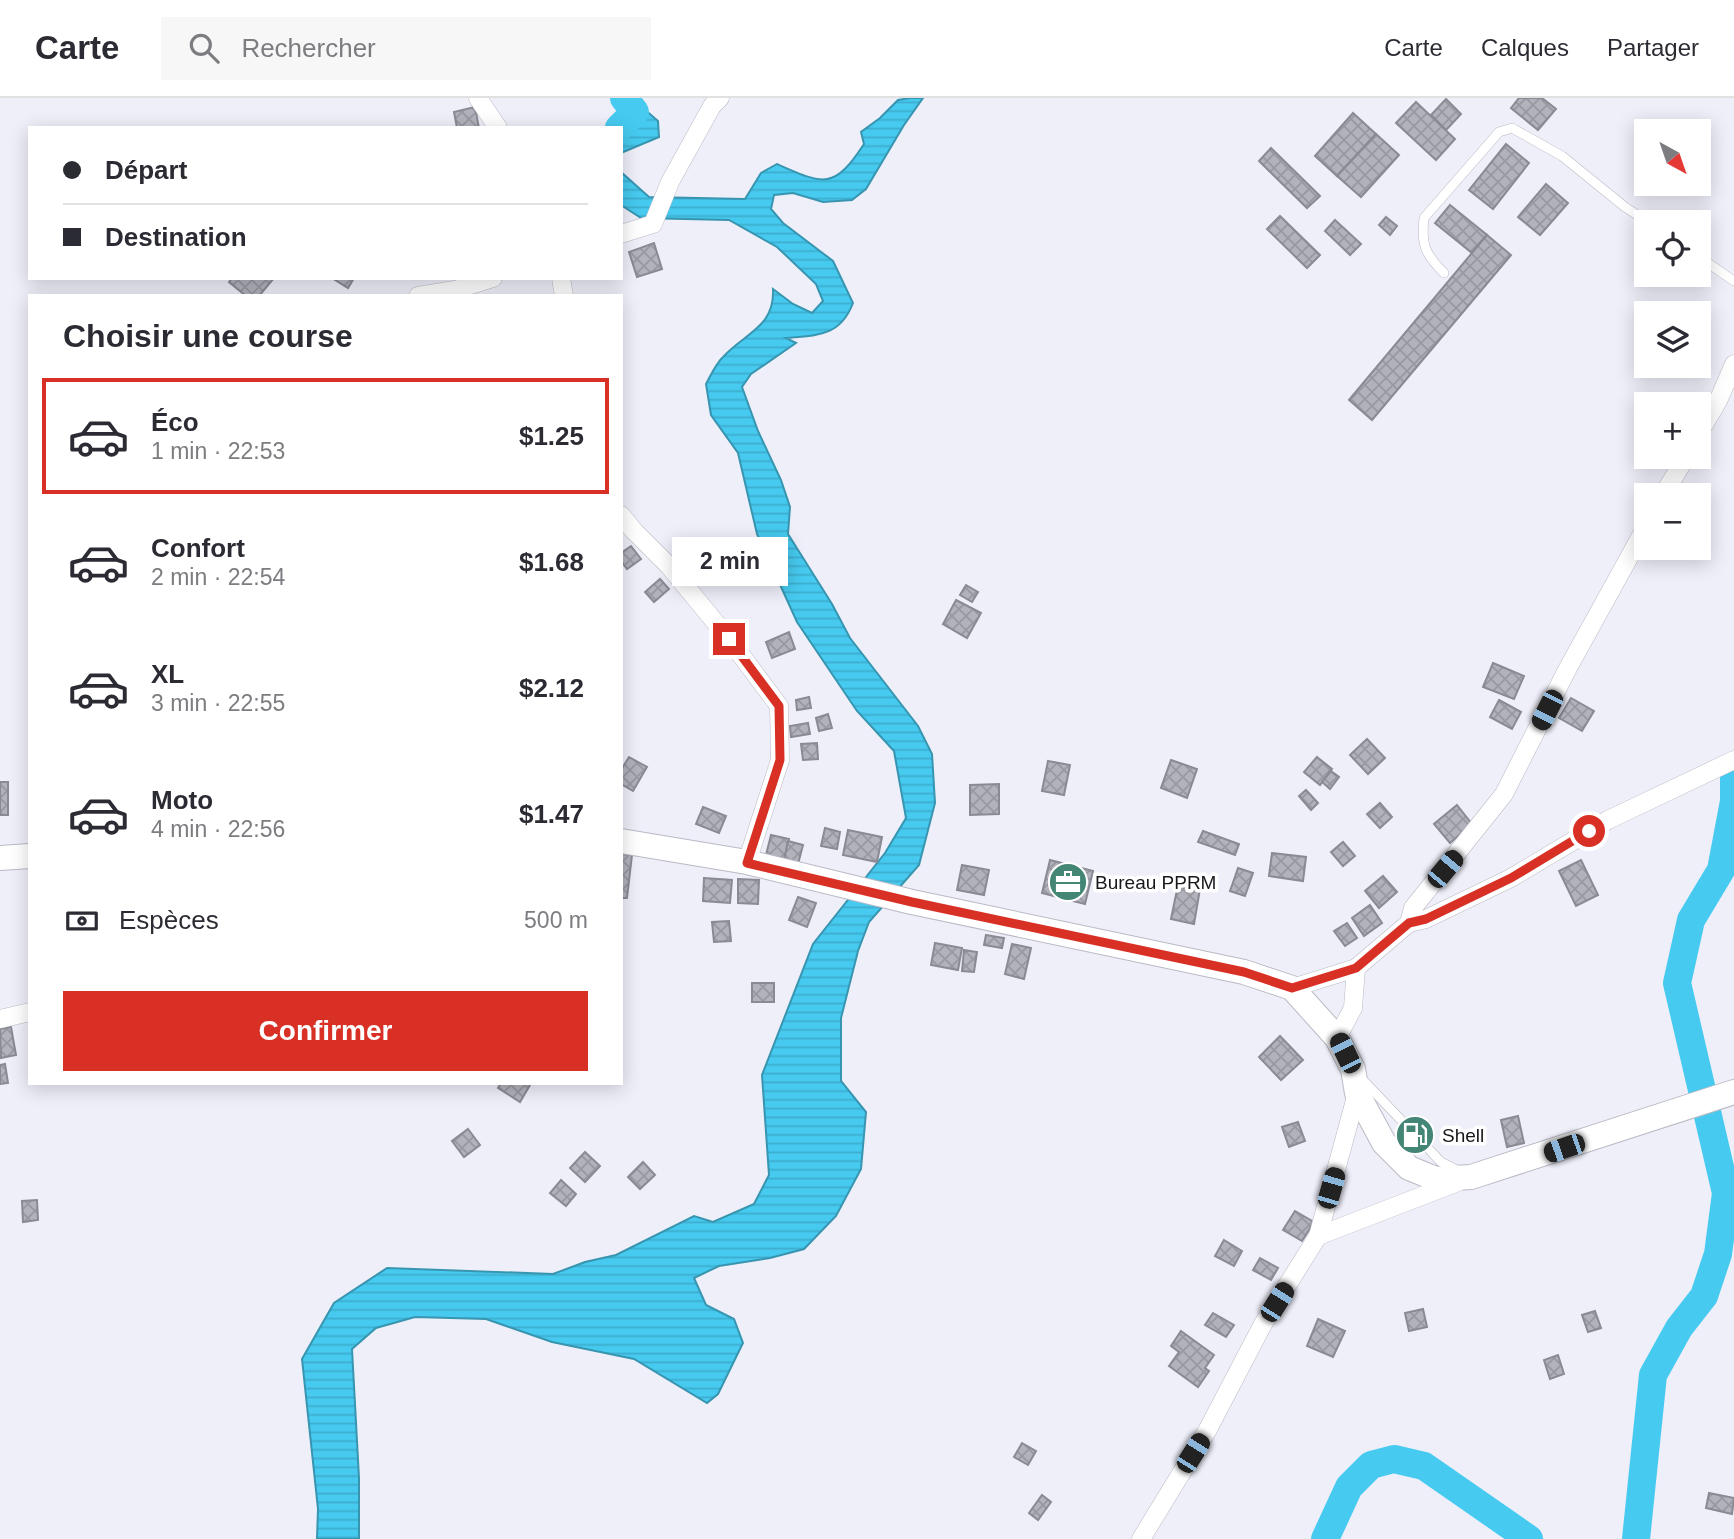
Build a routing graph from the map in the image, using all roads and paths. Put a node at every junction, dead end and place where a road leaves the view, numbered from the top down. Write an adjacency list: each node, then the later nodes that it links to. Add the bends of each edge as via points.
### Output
1 (478, 98): 3 (street)
2 (720, 98): 5 (street, via 670,182 653,224)
3 (497, 126)
4 (1634, 213): 7 (lane, via 1562,156 1512,128 1499,132 1424,218 1422,237 1428,257)
5 (623, 233)
6 (1711, 265): 9 (lane)
7 (1444, 273)
8 (487, 280): 10 (street)
9 (1734, 281)
10 (430, 294)
11 (1734, 364): 12 (street)
12 (1711, 413)
13 (623, 517): 19 (street, via 729,639 779,706 780,760)
14 (1634, 549): 20 (street, via 1504,794 1413,908)
15 (1734, 760): 20 (street, via 1608,820 1511,878)
16 (623, 841): 19 (main road)
17 (28, 856): 18 (main road)
18 (0, 858)
19 (747, 863): 22 (main road, via 1244,972)
20 (1409, 923): 21 (street)
21 (1356, 968): 22 (street); 25 (street, via 1353,1008)
22 (1292, 988): 25 (main road)
23 (28, 1012): 24 (street)
24 (0, 1019)
25 (1337, 1038): 26 (main road)
26 (1355, 1081): 28 (main road, via 1384,1143 1409,1168 1436,1179); 29 (street)
27 (1730, 1094): 28 (main road)
28 (1471, 1177): 29 (street)
29 (1318, 1236): 30 (street)
30 (1141, 1539)

